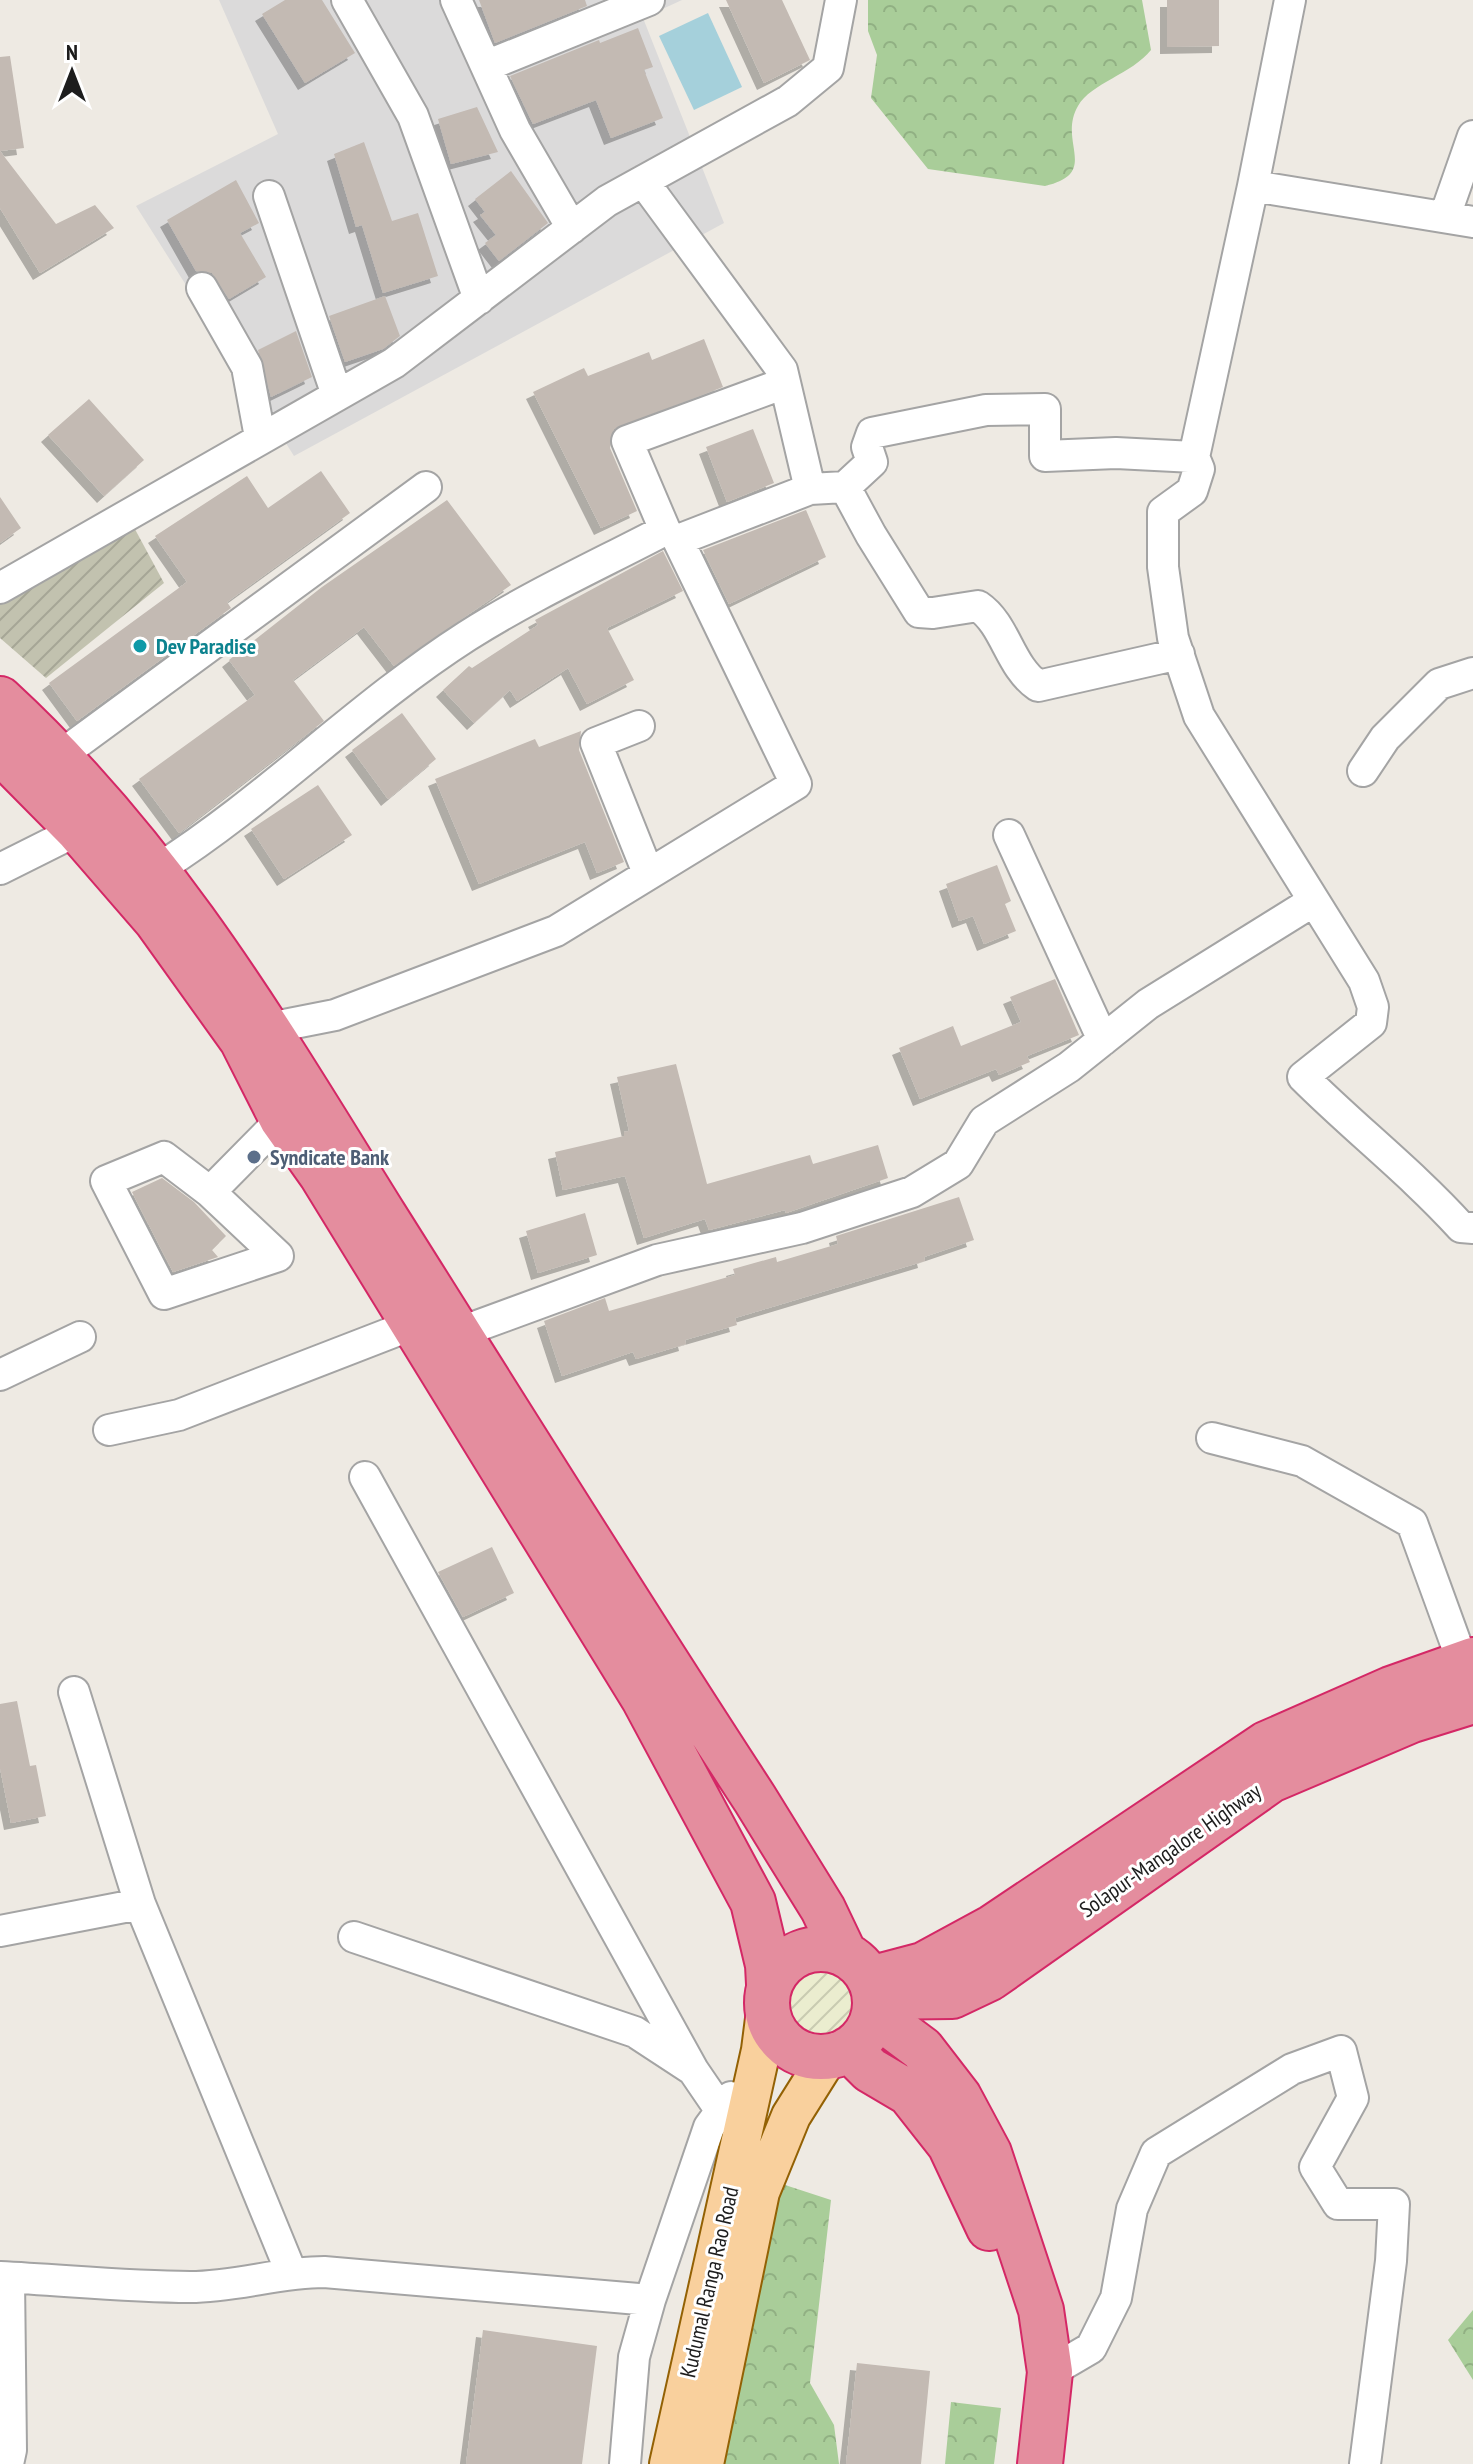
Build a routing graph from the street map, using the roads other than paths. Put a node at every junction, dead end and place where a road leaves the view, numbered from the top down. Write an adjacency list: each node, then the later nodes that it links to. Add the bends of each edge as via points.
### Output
1 (347, 0): 14 (street, via 413,116)
2 (456, 0): 6 (street)
3 (649, 0): 6 (street)
4 (841, 0): 8 (street, via 828,68 788,101)
5 (1290, 0): 9 (street)
6 (486, 66): 12 (street, via 515,130)
7 (1473, 136): 11 (street)
8 (643, 181): 12 (street); 15 (street, via 782,370)
9 (1253, 186): 11 (street); 18 (street)
10 (269, 196): 16 (street)
11 (1459, 219)
12 (572, 228): 14 (street)
13 (202, 288): 17 (street, via 247,367)
14 (479, 299): 16 (street, via 394,363)
15 (785, 383): 21 (street); 33 (street, via 627,441 665,530 468,635)
16 (337, 395): 17 (street)
17 (260, 437): 22 (street)
18 (1194, 457): 20 (street, via 1045,456 1045,409 986,410 872,433 867,447 872,462); 23 (street, via 1199,469 1192,491 1163,512 1163,567)
19 (426, 487): 28 (street)
20 (845, 487): 21 (street); 23 (street, via 919,612 978,606 989,614 1025,677 1038,686)
21 (810, 489): 34 (street, via 678,540 796,784)
22 (0, 588)
23 (1179, 654): 35 (street, via 1199,716)
24 (1473, 673): 29 (street, via 1439,684 1385,738)
25 (0, 699): 28 (highway)
26 (639, 726): 34 (street, via 596,743)
27 (0, 751): 30 (highway)
28 (61, 755): 33 (highway)
29 (1363, 771)
30 (78, 830): 32 (street); 38 (highway, via 156,920 242,1040)
31 (1009, 835): 37 (street)
32 (0, 869)
33 (158, 869): 36 (highway)
34 (648, 873): 36 (street, via 556,931 335,1015)
35 (1312, 902): 37 (street, via 1148,1004); 40 (street, via 1364,981 1373,1007 1371,1023 1303,1077 1461,1227)
36 (269, 1028): 42 (highway)
37 (1103, 1040): 42 (street, via 984,1121 958,1164 912,1192 802,1228 657,1260)
38 (282, 1119): 39 (street); 41 (highway)
39 (210, 1192): 39 (street, via 278,1256 164,1294 106,1181 164,1157)
40 (1473, 1228)
41 (414, 1324): 45 (street, via 179,1415); 54 (highway, via 644,1699 753,1902 768,1965)
42 (458, 1333): 53 (highway, via 763,1812)
43 (80, 1337): 44 (street)
44 (0, 1375)
45 (109, 1430)
46 (1212, 1438): 48 (street, via 1302,1461 1412,1523)
47 (365, 1477): 56 (street)
48 (1470, 1675): 53 (highway, Solapur-Mangalore Highway, via 1412,1720 1271,1780 990,1978 952,1996)
49 (74, 1692): 50 (street)
50 (140, 1904): 51 (street); 58 (street)
51 (0, 1931)
52 (354, 1937): 56 (street, via 635,2032)
53 (866, 1986): 54 (highway, via 826,1948 800,1953 778,1968); 55 (highway, via 869,2030); 61 (highway, via 959,2097 989,2153 1041,2310)
54 (768, 1997): 55 (highway, via 771,2026 787,2046 810,2056); 57 (main road, Kudumal Ranga Rao Road)
55 (838, 2053): 65 (main road, via 791,2116 760,2192); 66 (highway, via 909,2093 950,2145 1000,2251 1028,2353)
56 (693, 2070): 57 (street)
57 (736, 2106): 60 (street, via 709,2127); 64 (main road, Kudumal Ranga Rao Road)
58 (291, 2272): 59 (street, via 192,2287); 60 (street)
59 (5, 2278): 62 (street)
60 (650, 2300): 63 (street, via 634,2357)
61 (1050, 2372): 67 (highway); 68 (street, via 1091,2348 1116,2298 1132,2209 1156,2153 1292,2069 1341,2051 1353,2098 1315,2167 1338,2204 1394,2204)
62 (8, 2464)
63 (625, 2464)
64 (669, 2464)
65 (704, 2464)
66 (1021, 2464)
67 (1040, 2464)
68 (1365, 2464)

